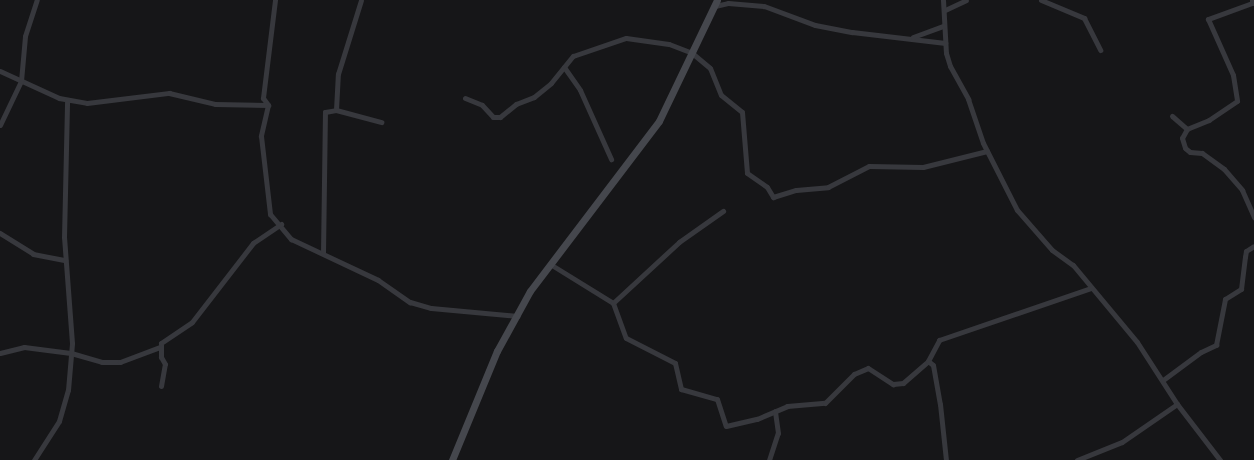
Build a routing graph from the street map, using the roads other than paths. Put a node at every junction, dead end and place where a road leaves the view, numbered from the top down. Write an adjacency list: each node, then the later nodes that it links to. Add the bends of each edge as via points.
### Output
1 (37, 0): 17 (street, via 25,36)
2 (275, 0): 20 (street, via 263,98)
3 (361, 0): 21 (street, via 338,74)
4 (943, 0): 9 (street)
5 (966, 0): 9 (street)
6 (1041, 0): 13 (street, via 1084,18)
7 (1252, 0): 25 (street, via 1252,3 1208,19 1233,75 1237,101 1209,120)
8 (716, 3): 11 (street, via 764,6 822,26 878,36); 14 (main road)
9 (945, 10): 10 (street)
10 (944, 26): 11 (street); 12 (street)
11 (912, 37): 12 (street)
12 (945, 43): 26 (street, via 950,66 968,99)
13 (1100, 50)
14 (692, 53): 15 (street, via 669,44 626,38 573,56); 26 (street, via 710,68 721,95 742,112 747,173 767,187 772,197 796,190 828,187 869,166 923,167); 35 (main road, via 659,121 642,147)
15 (564, 67): 18 (street, via 534,97 516,104 500,117 493,117 482,105); 27 (street, via 580,90)
16 (0, 71): 17 (street)
17 (21, 81): 19 (street); 24 (street)
18 (464, 98)
19 (66, 102): 20 (street, via 101,104 128,96 169,93 215,104); 34 (street)
20 (268, 105): 30 (street, via 261,136 266,198 270,214)
21 (336, 110): 23 (street); 33 (street, via 326,112 324,122)
22 (1172, 116): 25 (street)
23 (381, 122)
24 (0, 125)
25 (1187, 129): 29 (street, via 1182,138 1185,148 1190,152 1202,153 1224,169 1242,190)
26 (987, 151): 36 (street, via 1016,210)
27 (611, 159)
28 (724, 211): 37 (street, via 678,242)
29 (1254, 217)
30 (281, 224): 33 (street, via 292,239); 39 (street, via 253,243 192,322 173,333)
31 (0, 233): 34 (street, via 33,254)
32 (1254, 246): 43 (street, via 1245,257 1241,288 1225,299 1216,345 1201,352)
33 (323, 253): 38 (street, via 378,280 410,302 431,308)
34 (65, 260): 41 (street)
35 (550, 264): 37 (street); 38 (main road, via 530,291)
36 (1092, 288): 42 (street, via 939,340); 43 (street)
37 (613, 303): 46 (street, via 626,338 675,363 681,389 717,399 726,426 757,419)
38 (518, 316): 48 (main road, via 497,351)
39 (160, 347): 41 (street, via 120,362 102,362); 44 (street, via 165,364)
40 (0, 353): 41 (street, via 24,346)
41 (71, 353): 47 (street, via 66,406)
42 (928, 361): 46 (street, via 903,384 893,384 868,368 854,374 825,403 787,406); 50 (street, via 933,365 939,398)
43 (1163, 380): 45 (street)
44 (162, 386)
45 (1177, 404): 51 (street, via 1122,442); 52 (street)
46 (775, 411): 49 (street, via 778,433)
47 (34, 460)
48 (452, 460)
49 (769, 460)
50 (946, 460)
51 (1077, 460)
52 (1220, 460)

